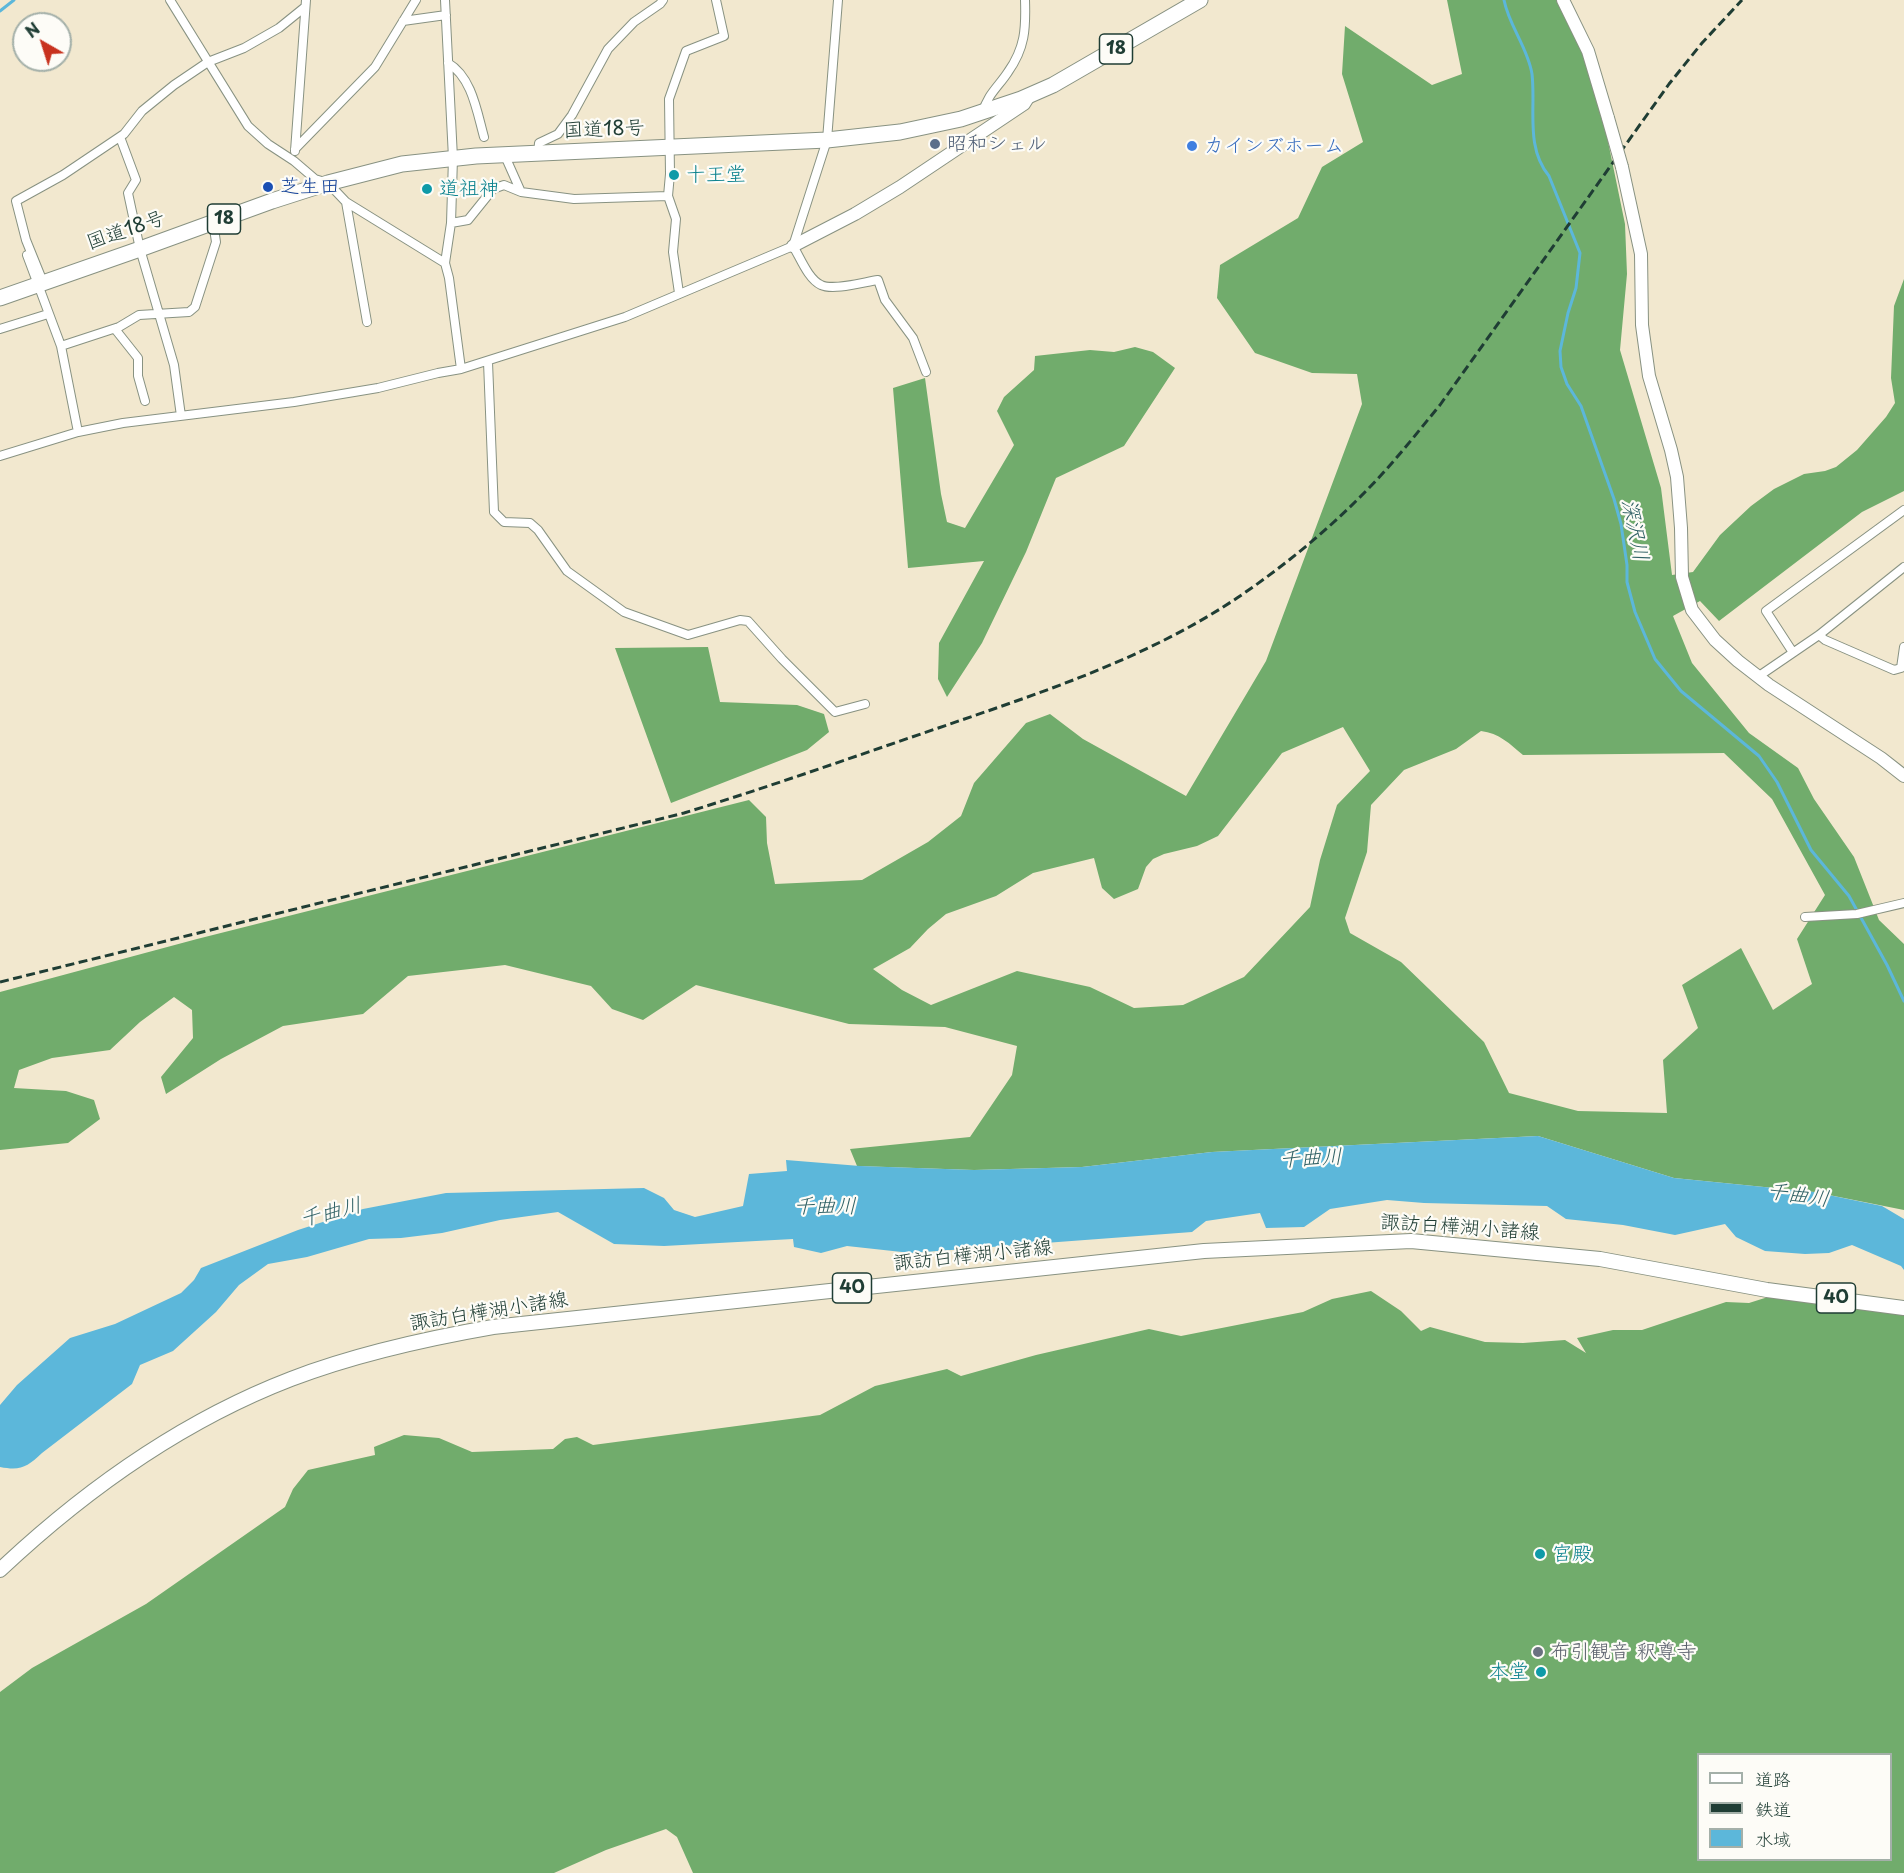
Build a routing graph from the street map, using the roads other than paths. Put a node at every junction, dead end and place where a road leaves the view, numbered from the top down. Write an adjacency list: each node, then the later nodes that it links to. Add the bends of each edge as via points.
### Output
1 (170, 0): 13 (street)
2 (416, 0): 12 (street)
3 (445, 0): 11 (street)
4 (663, 0): 23 (street, via 608,49 572,115 558,134 539,143)
5 (716, 0): 22 (street, via 724,36 686,51 669,99)
6 (838, 0): 20 (street)
7 (1025, 0): 16 (street, via 1022,46 985,101)
8 (1200, 0): 15 (highway, 国道18号 / 18)
9 (1563, 0): 57 (street, bridge, via 1588,51 1622,167 1641,254 1642,325 1649,376 1677,477 1682,577 1692,610 1714,640)
10 (305, 3): 13 (street, via 279,28); 21 (street)
11 (446, 15): 12 (street); 14 (street)
12 (403, 21): 21 (street, via 375,67)
13 (208, 62): 18 (street, via 142,111); 26 (street, via 248,126)
14 (448, 63): 19 (street, via 457,68 472,96); 25 (street)
15 (1030, 95): 16 (highway, 国道18号 / 18); 17 (street, via 1024,104)
16 (982, 112): 17 (street); 20 (highway, 国道18号 / 18, via 900,132)
17 (980, 134): 33 (street, via 882,198)
18 (120, 137): 34 (street, via 136,180 128,193); 36 (street, via 16,201)
19 (484, 137)
20 (827, 140): 22 (highway, 国道18号 / 18); 33 (street)
21 (295, 149): 26 (street)
22 (670, 149): 23 (highway, 国道18号 / 18); 29 (street)
23 (538, 154): 24 (highway, 国道18号 / 18)
24 (505, 156): 25 (highway, 国道18号 / 18); 28 (street)
25 (453, 158): 27 (highway, 国道18号 / 18, via 402,164); 32 (street)
26 (294, 161): 27 (street, via 315,179)
27 (328, 183): 30 (street); 31 (highway, 国道18号 / 18)
28 (521, 192): 29 (street, via 574,199); 32 (street, via 504,185 493,189 468,220)
29 (668, 196): 37 (street, via 676,219 673,252)
30 (346, 202): 35 (street); 41 (street)
31 (213, 222): 34 (highway, 国道18号 / 18); 40 (street, via 216,242 195,307 189,312)
32 (451, 223): 35 (street)
33 (793, 246): 37 (street); 47 (street, via 814,280 823,286 878,280 885,300 913,338)
34 (140, 249): 36 (highway, 国道18号 / 18); 40 (street)
35 (445, 264): 46 (street)
36 (40, 284): 38 (highway, 国道18号 / 18); 39 (street)
37 (679, 293): 45 (street, via 625,317)
38 (0, 298)
39 (48, 314): 42 (street); 44 (street)
40 (160, 315): 43 (street, via 139,315); 49 (street, via 174,365)
41 (367, 322)
42 (0, 329)
43 (115, 329): 44 (street); 48 (street, via 138,358)
44 (61, 346): 50 (street)
45 (488, 362): 46 (street); 58 (street, via 494,512 504,522 530,524 567,571 624,612 688,634 748,621 836,712)
46 (461, 369): 49 (street, via 304,401)
47 (926, 372)
48 (145, 401)
49 (181, 416): 50 (street)
50 (78, 432): 51 (street)
51 (0, 456)
52 (1904, 510): 56 (street, via 1766,611)
53 (1904, 567): 54 (street)
54 (1819, 635): 55 (street, via 1894,670 1900,668); 56 (street)
55 (1904, 647)
56 (1792, 651): 57 (street)
57 (1759, 676): 59 (street)
58 (865, 704)
59 (1904, 776)
60 (1904, 903): 61 (street, via 1857,914)
61 (1805, 917)
62 (1904, 1308): 63 (main road, 諏訪白樺湖小諸線 / 40, via 1767,1290 1600,1259 1411,1241 1204,1251 493,1327 414,1341 294,1378 193,1424 96,1489)
63 (0, 1570)

